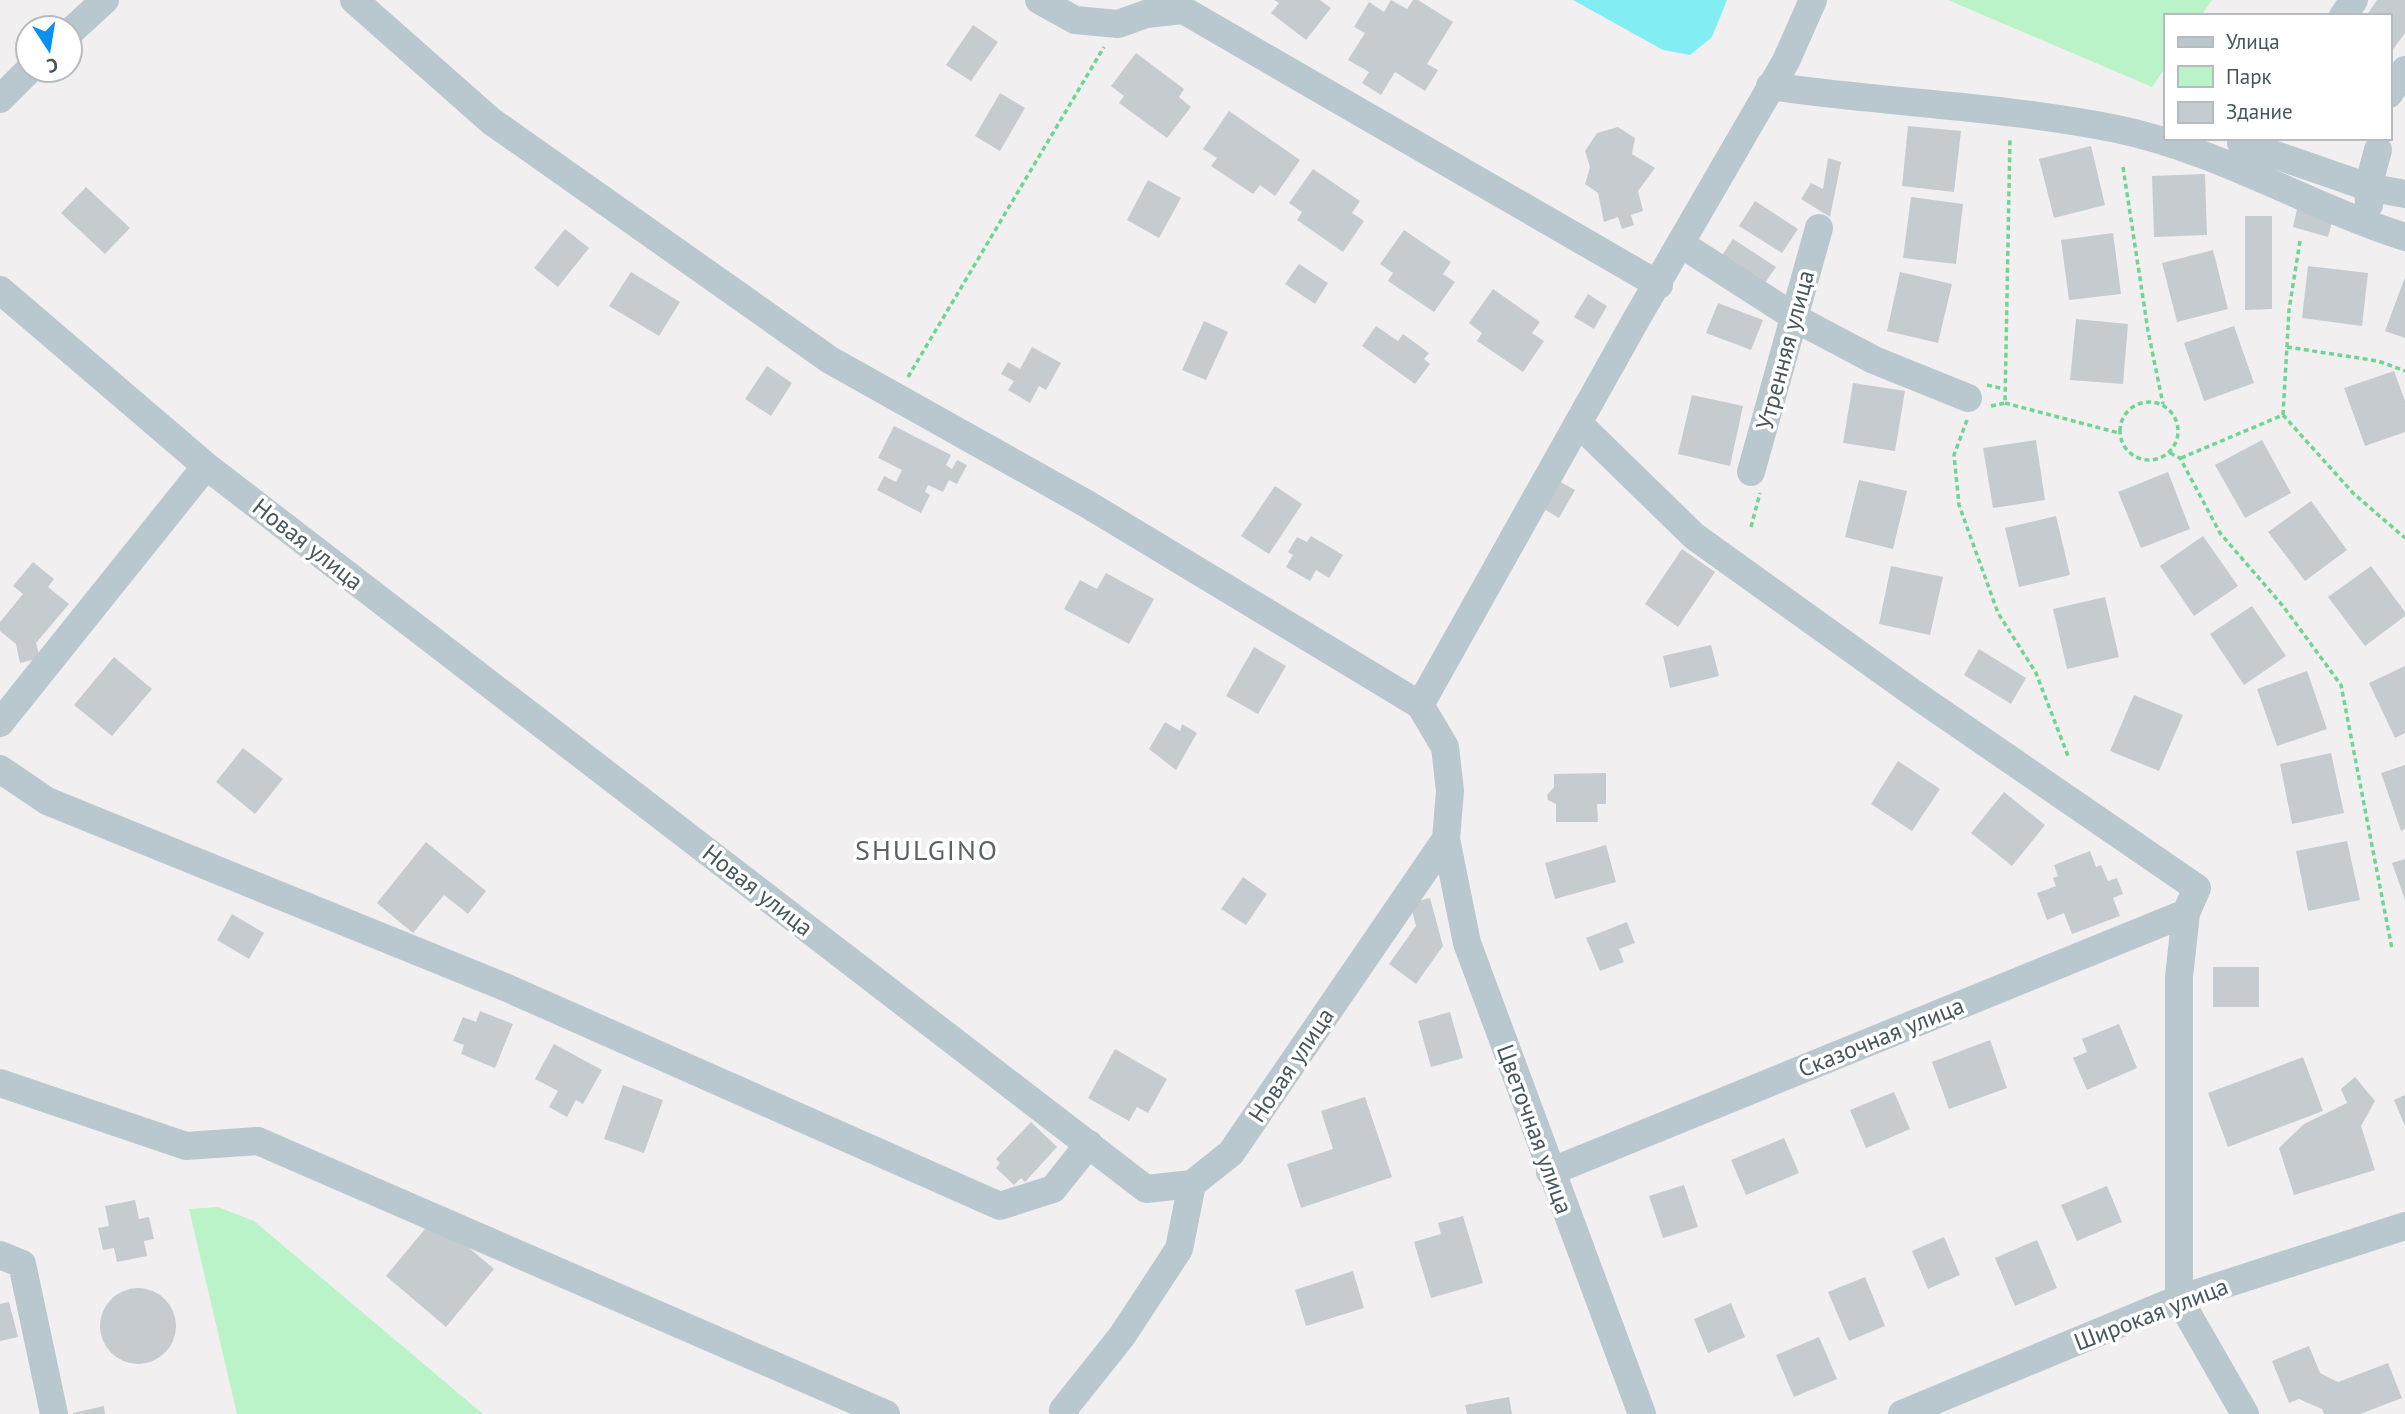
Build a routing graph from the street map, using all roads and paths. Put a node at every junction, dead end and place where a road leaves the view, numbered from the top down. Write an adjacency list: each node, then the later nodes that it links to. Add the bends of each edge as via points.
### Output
1 (105, 0): 5 (street)
2 (355, 0): 29 (street, via 491,121 830,360)
3 (1039, 0): 6 (street, via 1075,20)
4 (1813, 0): 9 (street)
5 (84, 19)
6 (1118, 24): 23 (street, via 1183,10); 29 (path)
7 (2405, 69): 10 (street)
8 (15, 84): 11 (street)
9 (1770, 86): 18 (street, via 2119,130 2242,169); 22 (street)
10 (2391, 91)
11 (0, 99)
12 (2010, 137): 28 (path)
13 (2241, 143): 16 (street)
14 (2378, 150): 16 (street)
15 (2123, 167): 32 (path)
16 (2368, 187): 17 (street); 18 (street)
17 (2405, 194)
18 (2369, 225): 20 (street)
19 (1819, 228): 25 (street, Утренняя улица)
20 (2405, 237)
21 (2301, 241): 26 (path)
22 (1681, 244): 23 (street); 25 (street)
23 (1659, 285): 34 (street)
24 (0, 290): 38 (street, Новая улица)
25 (1794, 317): 30 (street, via 1874,360); 39 (street, Утренняя улица)
26 (2287, 347): 27 (path, via 2378,361); 33 (path)
27 (2405, 371)
28 (2005, 388): 30 (path); 31 (path)
29 (896, 397): 42 (street, via 1087,504)
30 (1977, 401): 31 (path); 44 (path, via 1954,455 1959,505 1998,613 2036,673)
31 (2005, 403): 35 (path)
32 (2163, 404): 35 (path, via 2147,401 2133,406 2122,417); 36 (path, via 2179,427 2178,441)
33 (2283, 415): 37 (path); 41 (path, via 2353,493)
34 (1578, 423): 42 (street); 47 (street, via 1694,536)
35 (2119, 433): 36 (path, via 2125,449 2138,459 2155,460)
36 (2170, 453): 37 (path)
37 (2180, 458): 48 (path, via 2220,533 2283,606 2340,685)
38 (206, 466): 43 (street); 50 (street, Новая улица)
39 (1756, 480): 40 (path)
40 (1751, 527)
41 (2405, 538)
42 (1420, 705): 46 (street, via 1445,747 1450,792)
43 (0, 723)
44 (2067, 756)
45 (0, 769): 50 (street, via 47,801 505,987 1000,1206 1053,1189)
46 (1446, 839): 51 (street, Цветочная улица, via 1466,943); 52 (street, Новая улица, via 1231,1153)
47 (2192, 900): 51 (street, Сказочная улица); 55 (street, via 2179,977)
48 (2392, 949)
49 (3, 1089): 57 (street, via 186,1146 258,1141)
50 (1089, 1144): 52 (street, Новая улица, via 1146,1189)
51 (1550, 1172): 59 (street, Цветочная улица)
52 (1192, 1184): 58 (street, via 1179,1249 1122,1336 1063,1409)
53 (2405, 1226): 55 (street, Широкая улица)
54 (0, 1255): 56 (street, via 22,1264)
55 (2179, 1299): 60 (street, Широкая улица); 61 (street)
56 (54, 1414)
57 (886, 1414)
58 (1065, 1414)
59 (1642, 1414)
60 (1902, 1414)
61 (2245, 1414)

